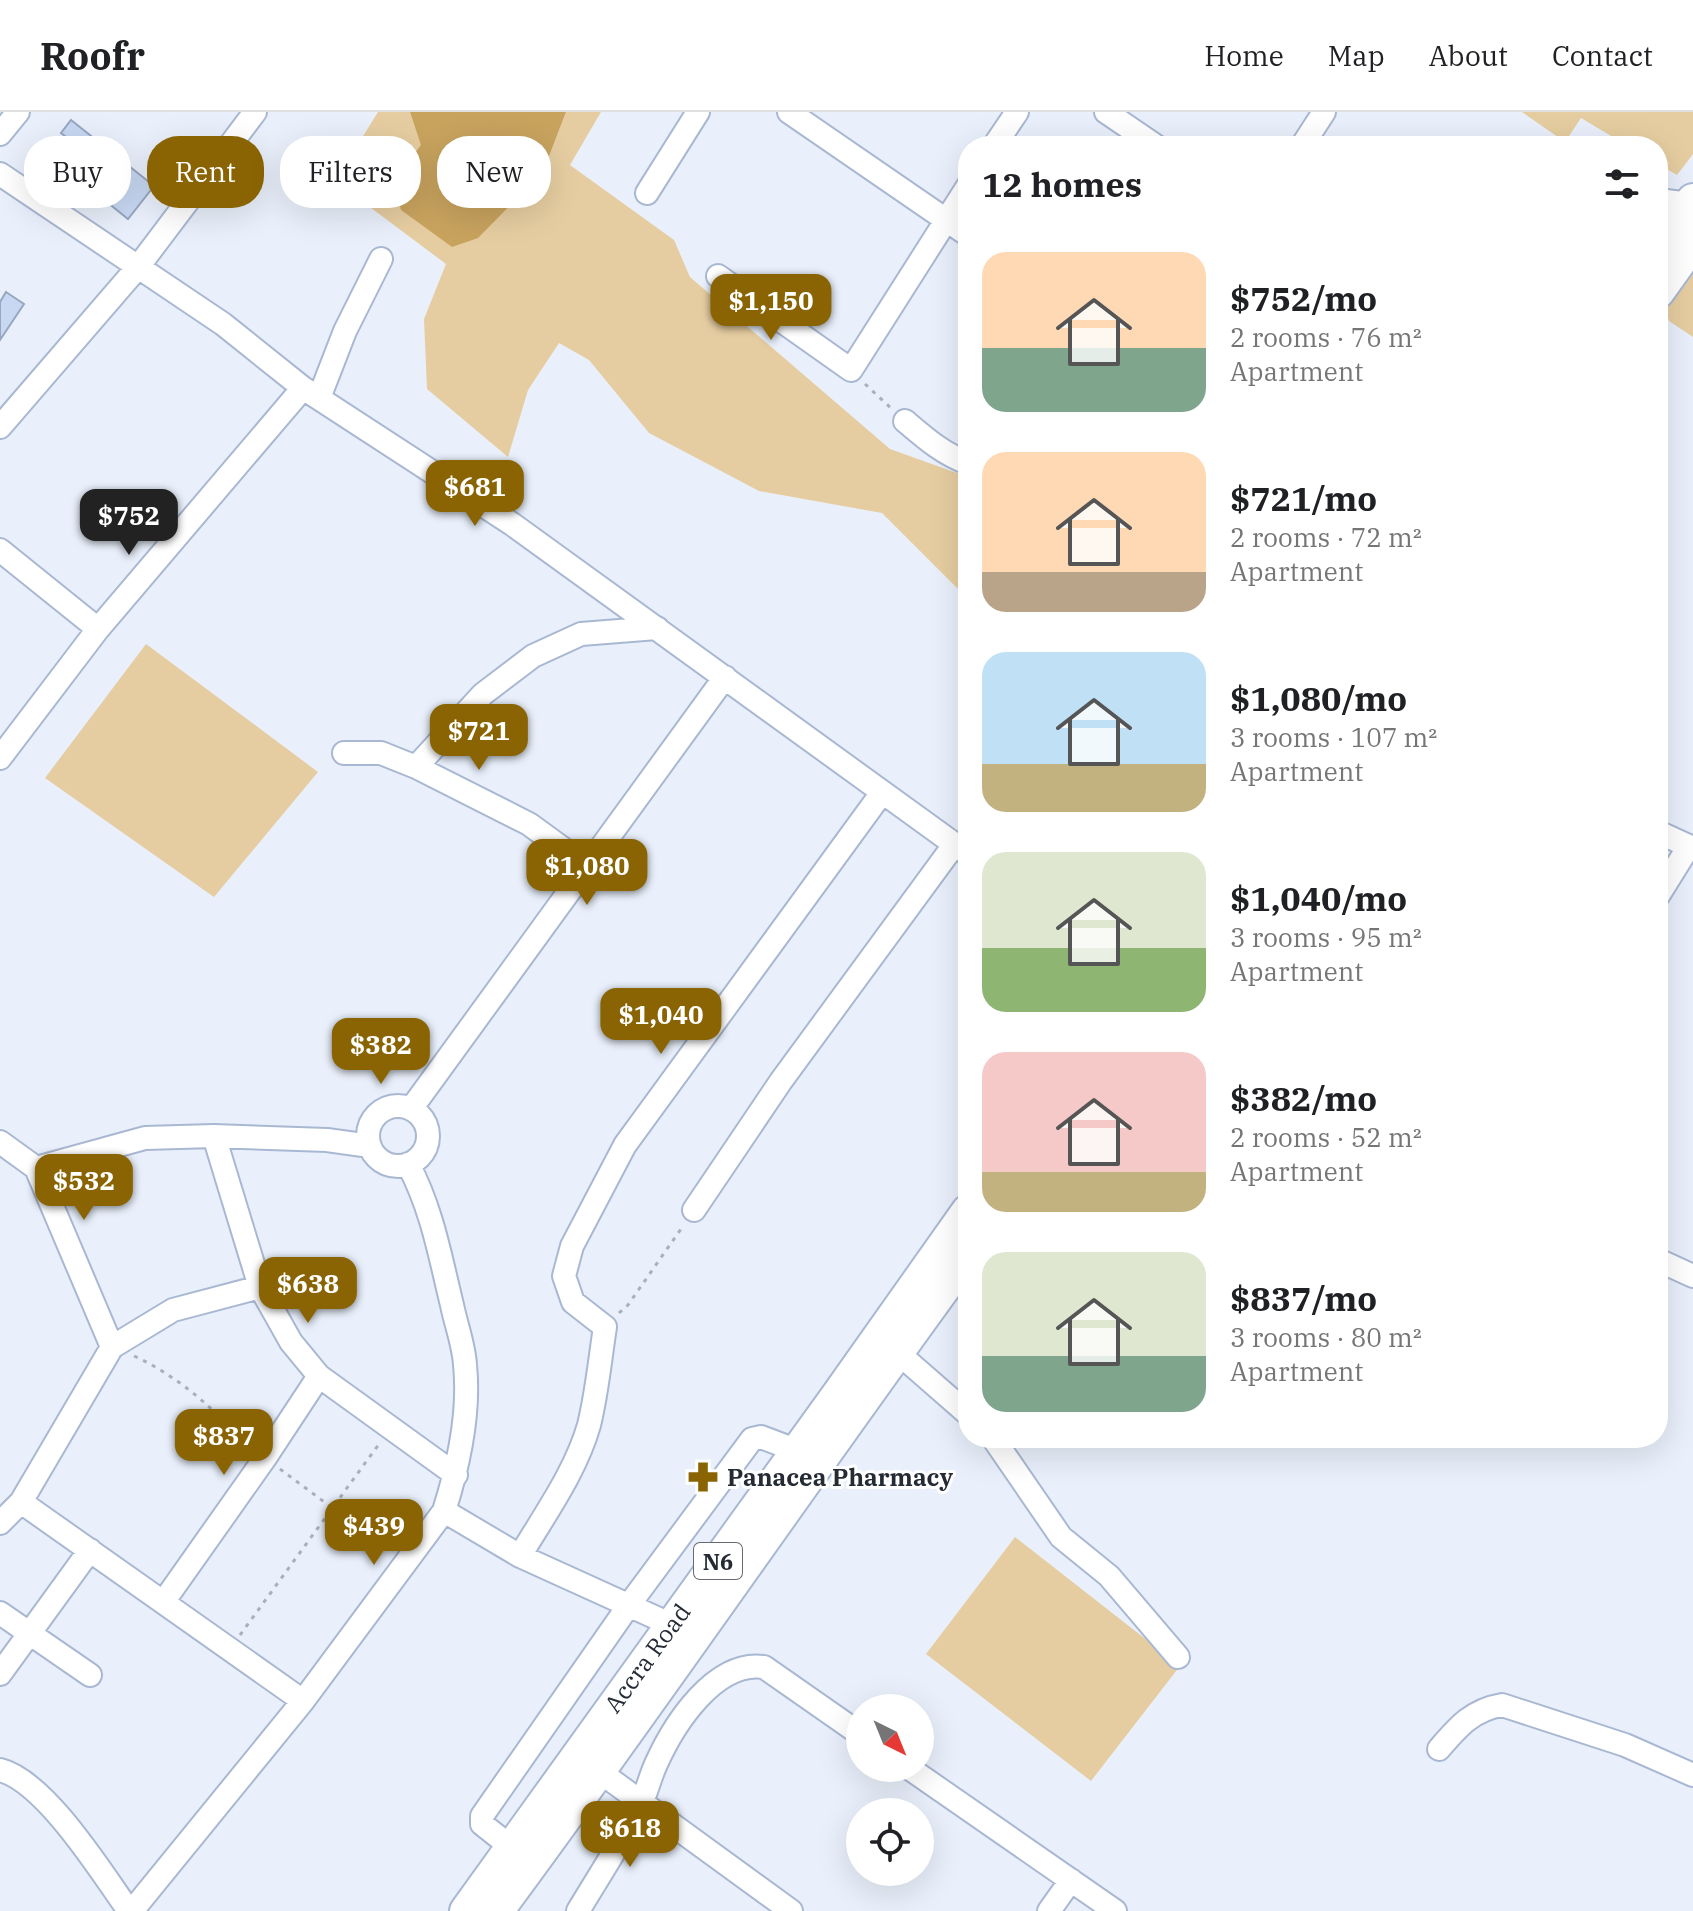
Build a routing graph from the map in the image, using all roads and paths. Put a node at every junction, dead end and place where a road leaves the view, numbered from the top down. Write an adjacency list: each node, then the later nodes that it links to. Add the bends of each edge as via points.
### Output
1 (18, 112): 8 (street)
2 (255, 112): 22 (street)
3 (698, 112): 13 (street)
4 (789, 112): 17 (street)
5 (1017, 112): 9 (street)
6 (1106, 112): 10 (street)
7 (1324, 112): 11 (street)
8 (0, 134)
9 (1001, 136)
10 (1141, 136)
11 (1308, 136)
12 (0, 174): 22 (street)
13 (647, 193)
14 (958, 201): 17 (street)
15 (1668, 201): 16 (street)
16 (1692, 202): 19 (highway)
17 (946, 220): 18 (street); 25 (street)
18 (958, 228)
19 (1668, 234)
20 (1693, 243): 24 (highway)
21 (381, 259): 26 (street)
22 (138, 267): 26 (street); 28 (street)
23 (718, 276): 25 (street)
24 (1668, 278)
25 (851, 370): 27 (path)
26 (311, 393): 31 (street, via 512,524); 32 (street)
27 (905, 421): 29 (street)
28 (0, 427)
29 (958, 459)
30 (0, 550): 32 (street)
31 (657, 628): 33 (street); 36 (street, via 581,634 533,656 483,694)
32 (98, 629): 34 (street)
33 (725, 677): 37 (street); 42 (street)
34 (2, 749)
35 (344, 753): 36 (street, via 381,753)
36 (416, 767): 42 (street, via 529,824)
37 (881, 794): 40 (street); 56 (street, via 625,1145 572,1246 564,1276 573,1302)
38 (1668, 837): 39 (street)
39 (1691, 847): 43 (street)
40 (958, 848)
41 (958, 854): 50 (street, via 781,1081)
42 (588, 867): 44 (street)
43 (1668, 881)
44 (411, 1109): 47 (street, via 400,1106 378,1114 368,1134); 48 (street, via 421,1116 428,1137 425,1149)
45 (214, 1136): 47 (street); 49 (street, via 145,1138); 55 (street)
46 (0, 1142): 49 (street)
47 (370, 1146): 48 (street, via 385,1163)
48 (408, 1164): 65 (street, via 433,1222 465,1365)
49 (36, 1168): 57 (street)
50 (694, 1210): 56 (path, via 628,1305)
51 (958, 1225): 63 (highway, Accra Road / N6)
52 (1668, 1265): 54 (street)
53 (958, 1269): 58 (highway, N6)
54 (1693, 1276)
55 (260, 1287): 57 (street, via 173,1310); 59 (street, via 291,1342)
56 (605, 1327): 71 (street, via 589,1426 565,1481)
57 (112, 1347): 64 (path, via 158,1367 197,1394); 66 (street)
58 (897, 1352): 60 (street); 76 (highway, N6)
59 (319, 1376): 61 (street); 64 (street)
60 (958, 1405)
61 (391, 1428): 65 (street); 67 (path)
62 (1000, 1448): 79 (street, via 1061,1537 1109,1576)
63 (798, 1451): 74 (street, via 761,1437 752,1439); 76 (highway, Accra Road / N6)
64 (264, 1459): 67 (path); 73 (street)
65 (456, 1475): 68 (street)
66 (21, 1502): 69 (street); 70 (street)
67 (332, 1507): 72 (path); 78 (path)
68 (444, 1511): 71 (street); 72 (street)
69 (0, 1523)
70 (90, 1550): 73 (street); 77 (street)
71 (520, 1556): 74 (street)
72 (405, 1563): 82 (street)
73 (164, 1601): 78 (street)
74 (629, 1605): 76 (street); 90 (street, via 482,1816 482,1824)
75 (0, 1613): 77 (street)
76 (684, 1630): 86 (highway, N6); 90 (highway, Accra Road / N6)
77 (29, 1633): 80 (street); 81 (street)
78 (230, 1649): 82 (street)
79 (1178, 1657)
80 (0, 1674)
81 (90, 1675)
82 (303, 1701): 92 (street)
83 (846, 1724): 89 (street, via 764,1667 748,1665 713,1682 682,1720 656,1762)
84 (1439, 1749): 87 (street, via 1471,1715 1502,1705 1625,1745)
85 (0, 1770): 92 (street, via 11,1772 45,1800)
86 (600, 1772): 89 (street); 94 (highway, N6)
87 (1693, 1775)
88 (929, 1782): 91 (street)
89 (641, 1803): 95 (street); 96 (street)
90 (511, 1847): 93 (highway, Accra Road / N6)
91 (1071, 1880): 97 (street); 98 (street)
92 (131, 1911)
93 (466, 1911)
94 (497, 1911)
95 (578, 1911)
96 (791, 1911)
97 (1049, 1911)
98 (1115, 1911)

